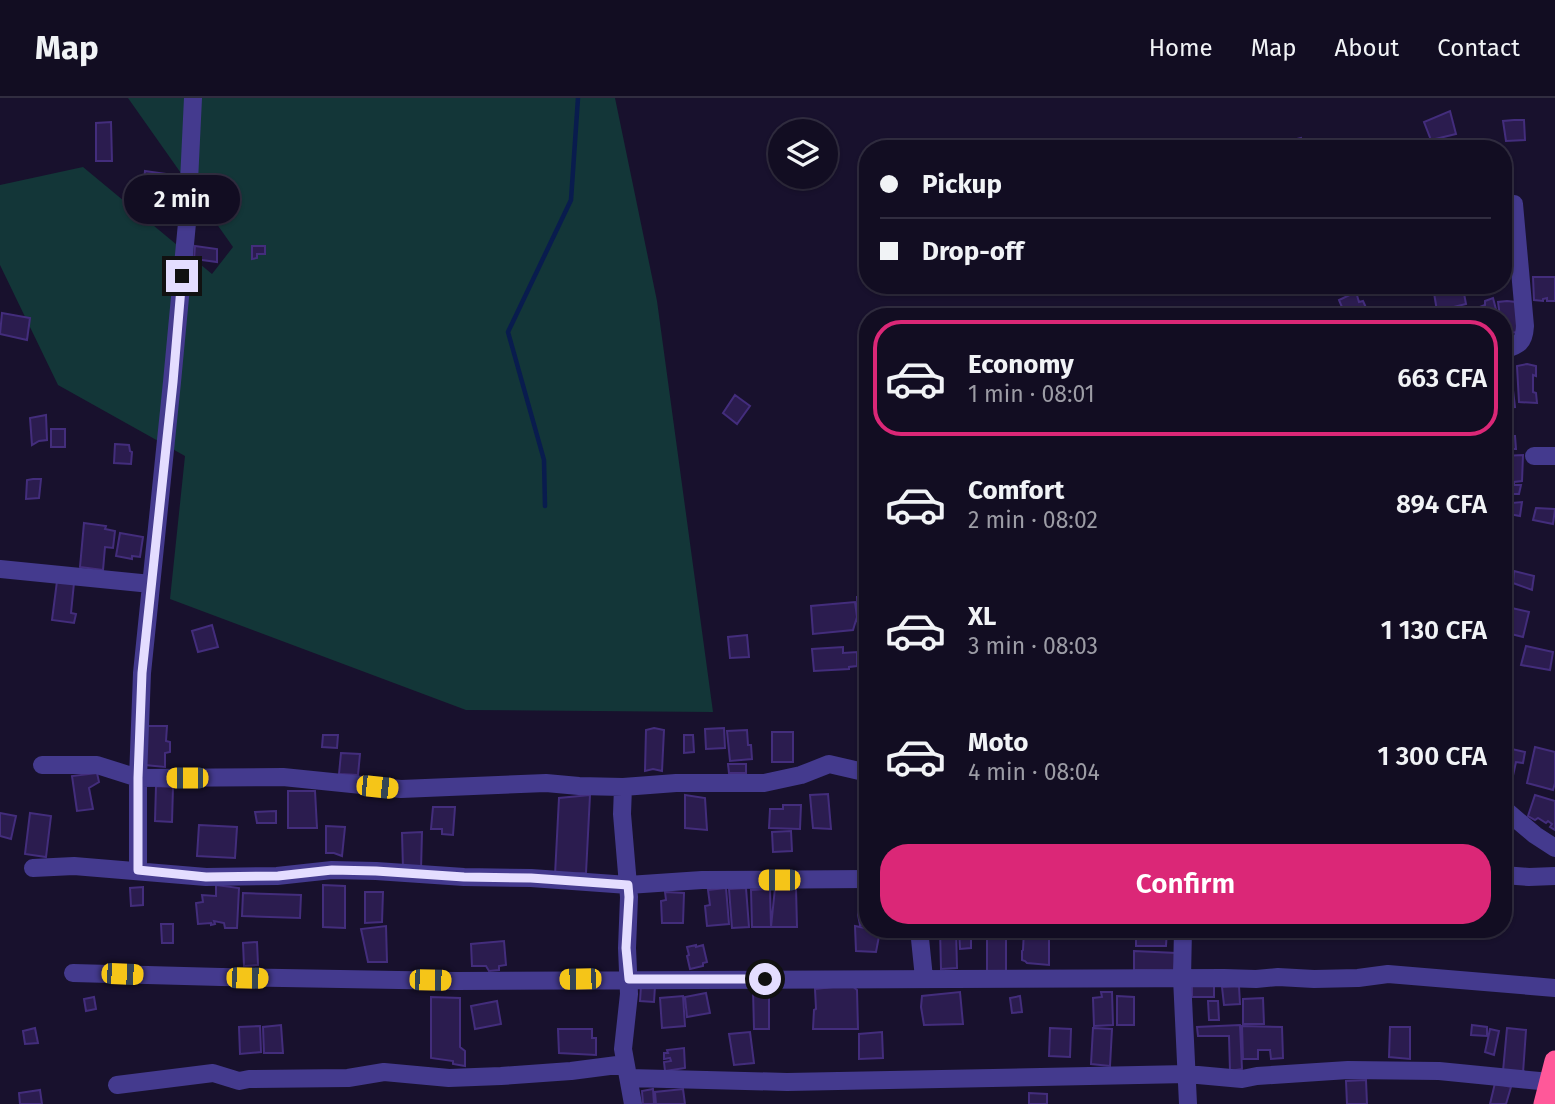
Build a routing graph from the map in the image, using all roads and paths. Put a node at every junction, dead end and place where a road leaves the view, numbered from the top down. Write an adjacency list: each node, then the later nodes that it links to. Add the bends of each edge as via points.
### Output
1 (193, 98): 7 (street, via 187,223)
2 (1514, 204): 3 (street, via 1525,326 1519,345)
3 (1512, 347)
4 (1534, 456): 5 (street)
5 (1555, 456)
6 (0, 569): 7 (street)
7 (151, 584): 10 (street)
8 (42, 765): 10 (street, via 97,765)
9 (859, 770): 11 (street, via 829,764 764,783)
10 (138, 778): 11 (street, via 284,777 401,789 546,783); 15 (street)
11 (623, 787): 19 (street)
12 (1512, 816): 13 (street)
13 (1555, 848)
14 (33, 868): 15 (street)
15 (138, 870): 19 (street, via 206,877 376,871)
16 (1512, 876): 17 (street)
17 (1555, 876)
18 (859, 879): 19 (street)
19 (628, 885): 25 (street)
20 (920, 938): 23 (street)
21 (1183, 938): 24 (street)
22 (73, 973): 25 (street, via 456,981)
23 (924, 978): 24 (street); 25 (street)
24 (1182, 978): 26 (street, via 1314,979 1388,974); 29 (street)
25 (629, 979): 27 (street, via 623,1038)
26 (1555, 988)
27 (627, 1071): 29 (street, via 795,1082); 30 (street, via 449,1078 384,1073 239,1081 213,1073); 31 (street)
28 (1552, 1071): 29 (street, via 1348,1070 1242,1079); 33 (highway)
29 (1187, 1074): 32 (street)
30 (117, 1085)
31 (633, 1104)
32 (1188, 1104)
33 (1545, 1104)

